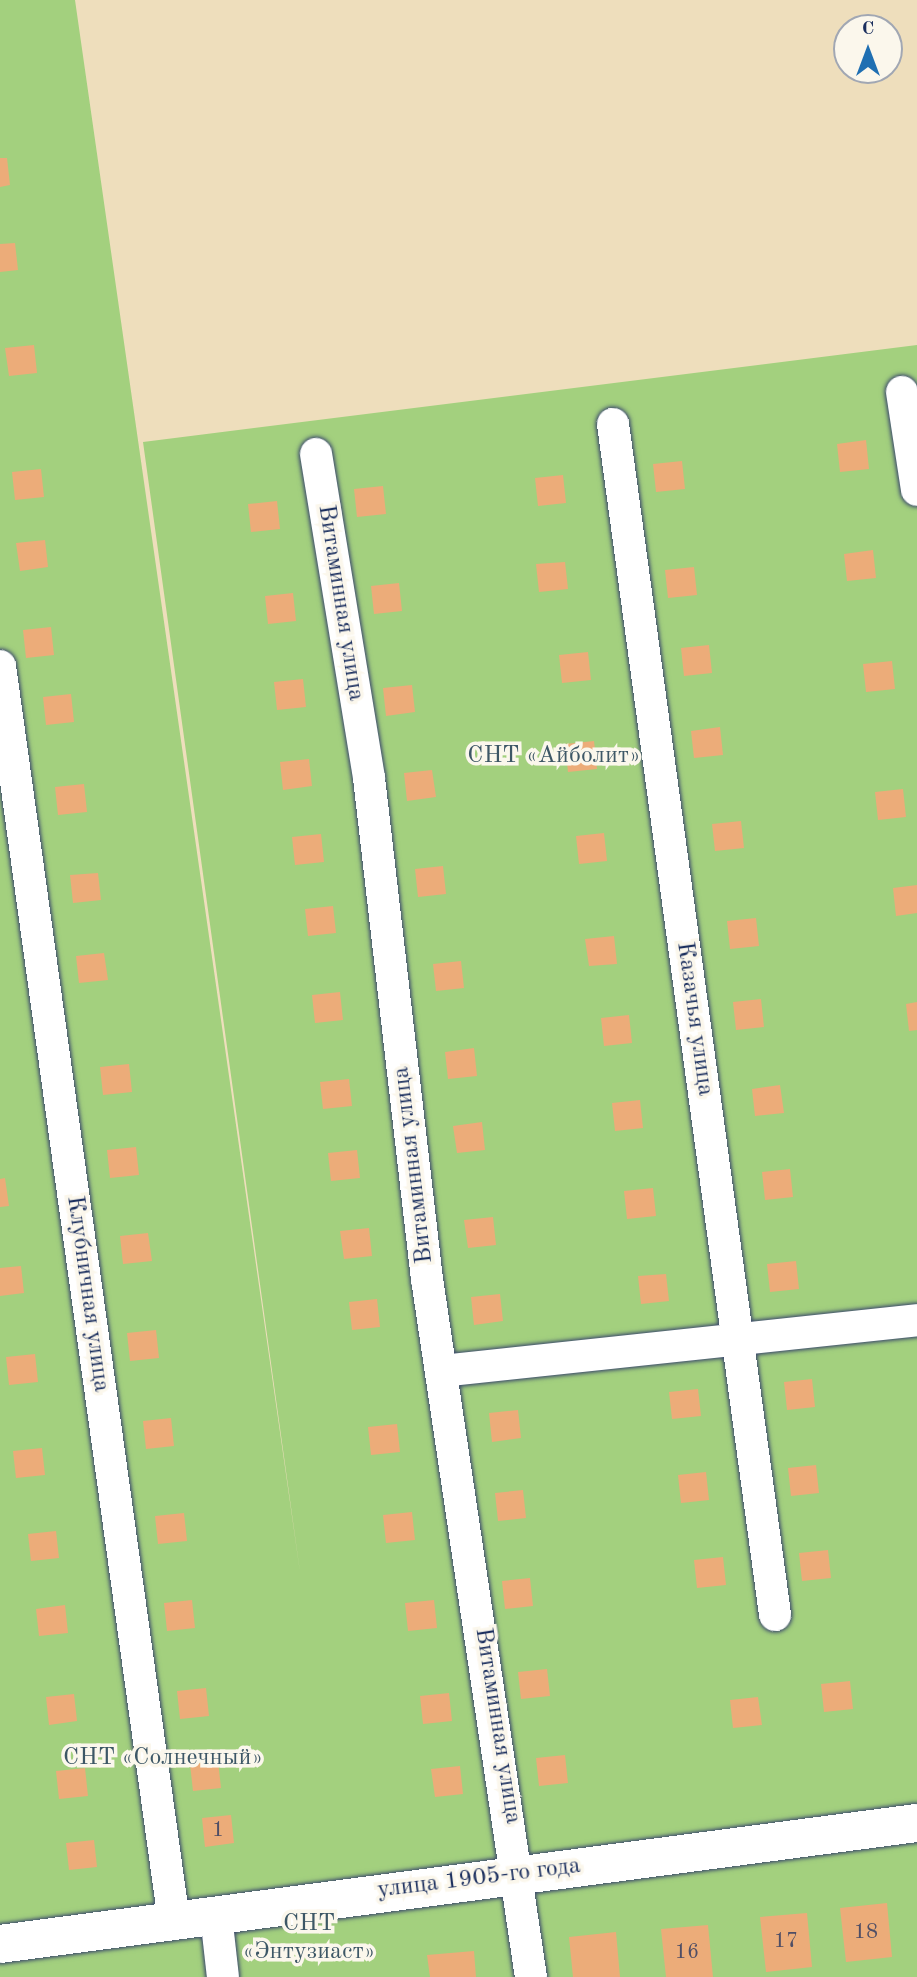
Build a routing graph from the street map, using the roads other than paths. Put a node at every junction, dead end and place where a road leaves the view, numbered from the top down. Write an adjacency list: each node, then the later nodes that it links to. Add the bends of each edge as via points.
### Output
1 (902, 392): 4 (street)
2 (613, 424): 7 (street, Казачья улица)
3 (316, 454): 8 (street, Витаминная улица, via 369,778)
4 (917, 490)
5 (0, 666): 13 (street, Клубничная улица)
6 (917, 1320): 7 (street)
7 (741, 1342): 8 (street); 9 (street, Казачья улица)
8 (442, 1371): 11 (street, Витаминная улица)
9 (775, 1615)
10 (917, 1823): 11 (street, улица 1905-го года)
11 (519, 1876): 12 (street, улица 1905-го года); 16 (street, Витаминная улица)
12 (216, 1915): 13 (street, улица 1905-го года); 15 (street)
13 (174, 1921): 14 (street, улица 1905-го года)
14 (0, 1944)
15 (223, 1977)
16 (531, 1977)

